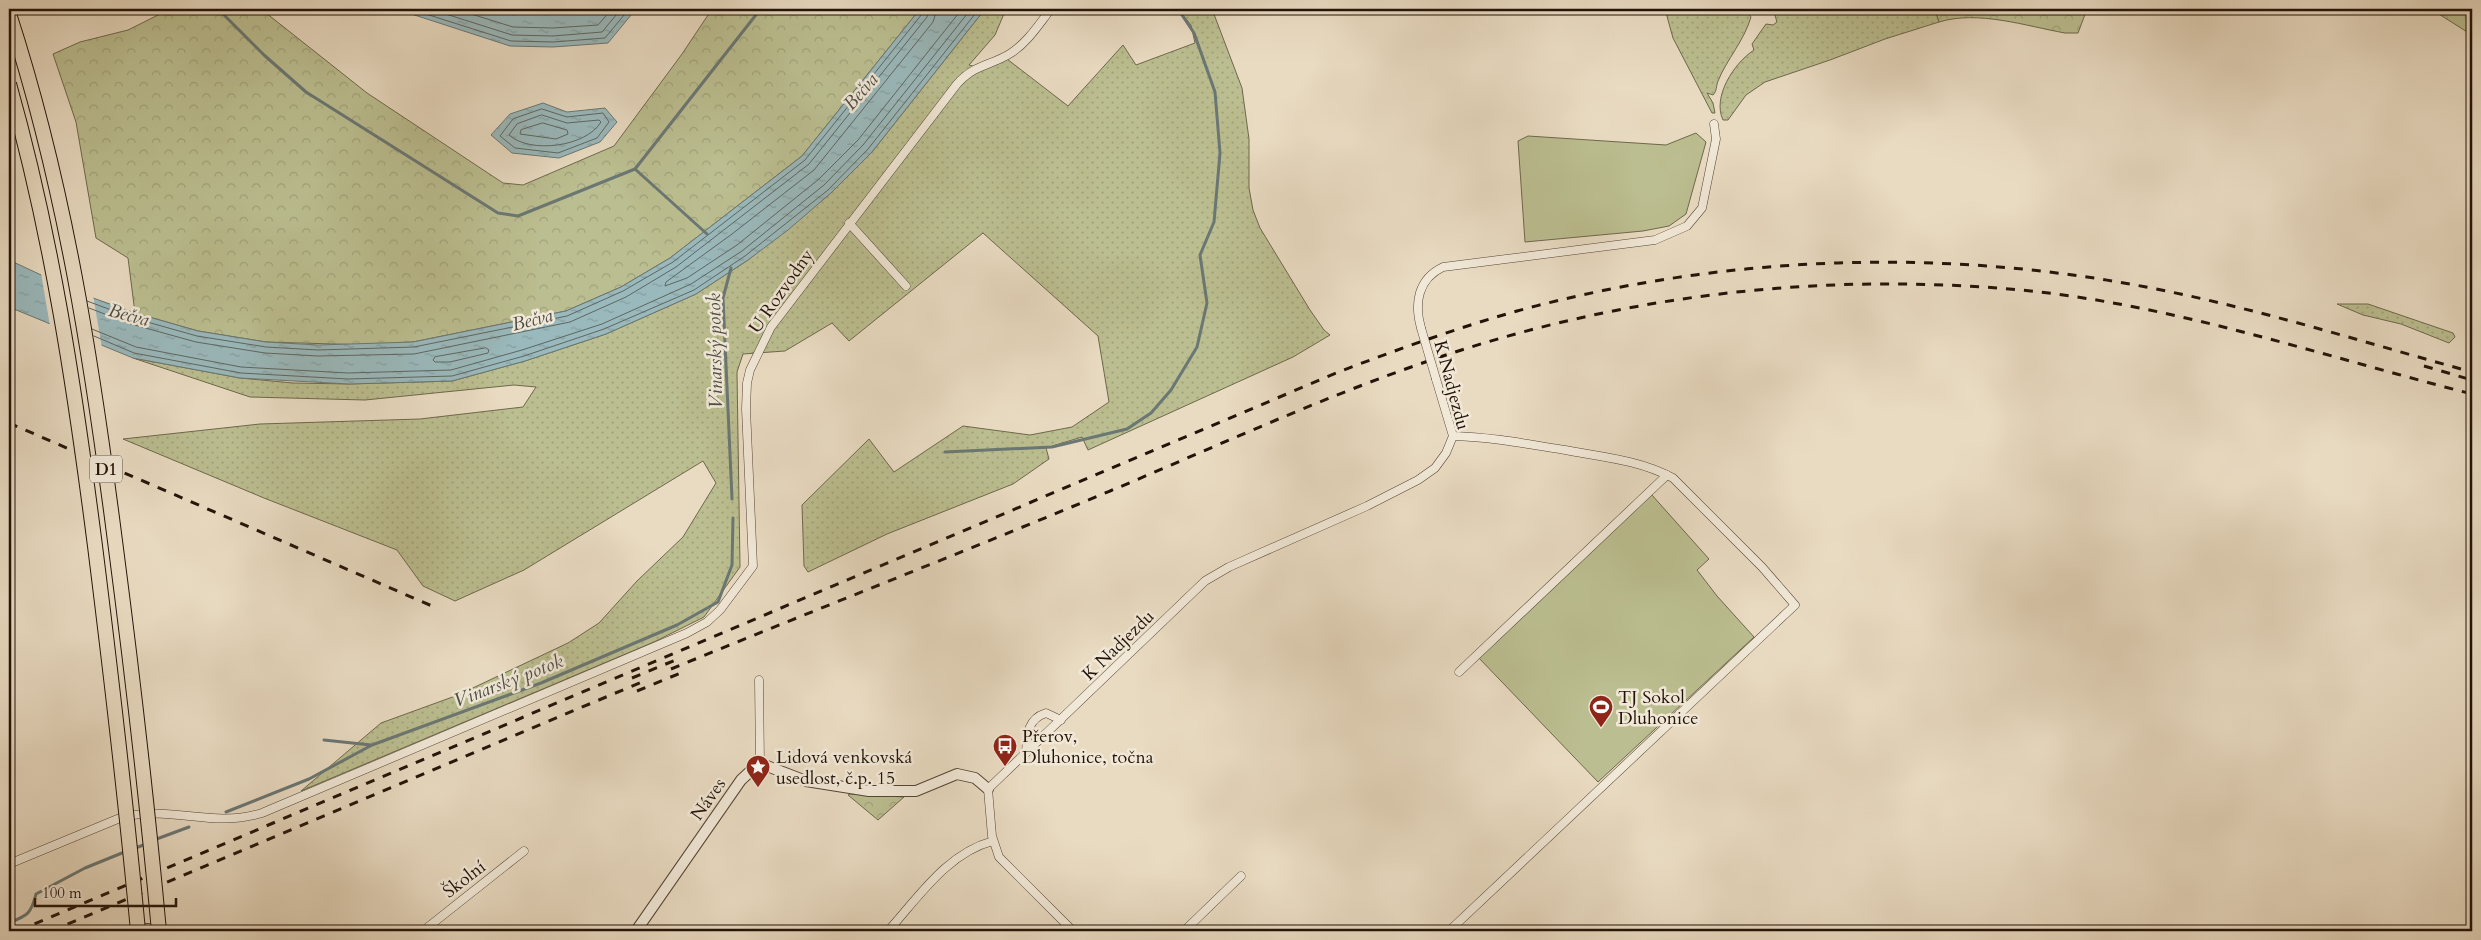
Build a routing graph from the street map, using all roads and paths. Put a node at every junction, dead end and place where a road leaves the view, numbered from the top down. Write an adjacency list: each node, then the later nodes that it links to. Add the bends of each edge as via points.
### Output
1 (1051, 9): 5 (street, U Rozvodny, via 1013,51 977,67 963,78)
2 (9, 14): 19 (highway, D1, bridge, via 56,182 87,338 127,635)
3 (9, 84): 21 (highway, D1, bridge, via 50,250 76,406 112,684)
4 (1714, 124): 7 (street, K Nadjezdu, bridge, via 1716,139 1702,208 1687,226 1655,240 1443,266 1430,275 1419,293 1417,310)
5 (849, 223): 6 (street); 17 (street, U Rozvodny, via 770,327 750,370 746,409 752,566 720,610 707,622 262,813 225,820 156,812 135,814)
6 (906, 286)
7 (1453, 436): 8 (street, via 1502,440 1623,460 1647,466); 11 (street, K Nadjezdu, via 1441,461 1418,480 1206,581)
8 (1667, 476): 9 (street); 28 (street, via 1762,567 1794,606)
9 (1459, 672)
10 (759, 680): 13 (street)
11 (1061, 720): 12 (street, K Nadjezdu); 12 (street, via 1046,713 1031,721)
12 (1026, 754): 14 (street, K Nadjezdu)
13 (760, 765): 14 (street, via 806,781 868,791 916,791 957,774 976,778); 24 (street, Náves, via 741,780)
14 (988, 789): 15 (street)
15 (993, 841): 25 (street, via 967,851 953,861); 26 (street, via 999,857 1009,869)
16 (524, 851): 23 (street, Školní)
17 (9, 864)
18 (1241, 876): 27 (street)
19 (157, 930): 20 (street); 22 (street)
20 (131, 931)
21 (138, 931)
22 (168, 931)
23 (423, 931)
24 (636, 931)
25 (888, 931)
26 (1073, 931)
27 (1184, 931)
28 (1449, 931)

